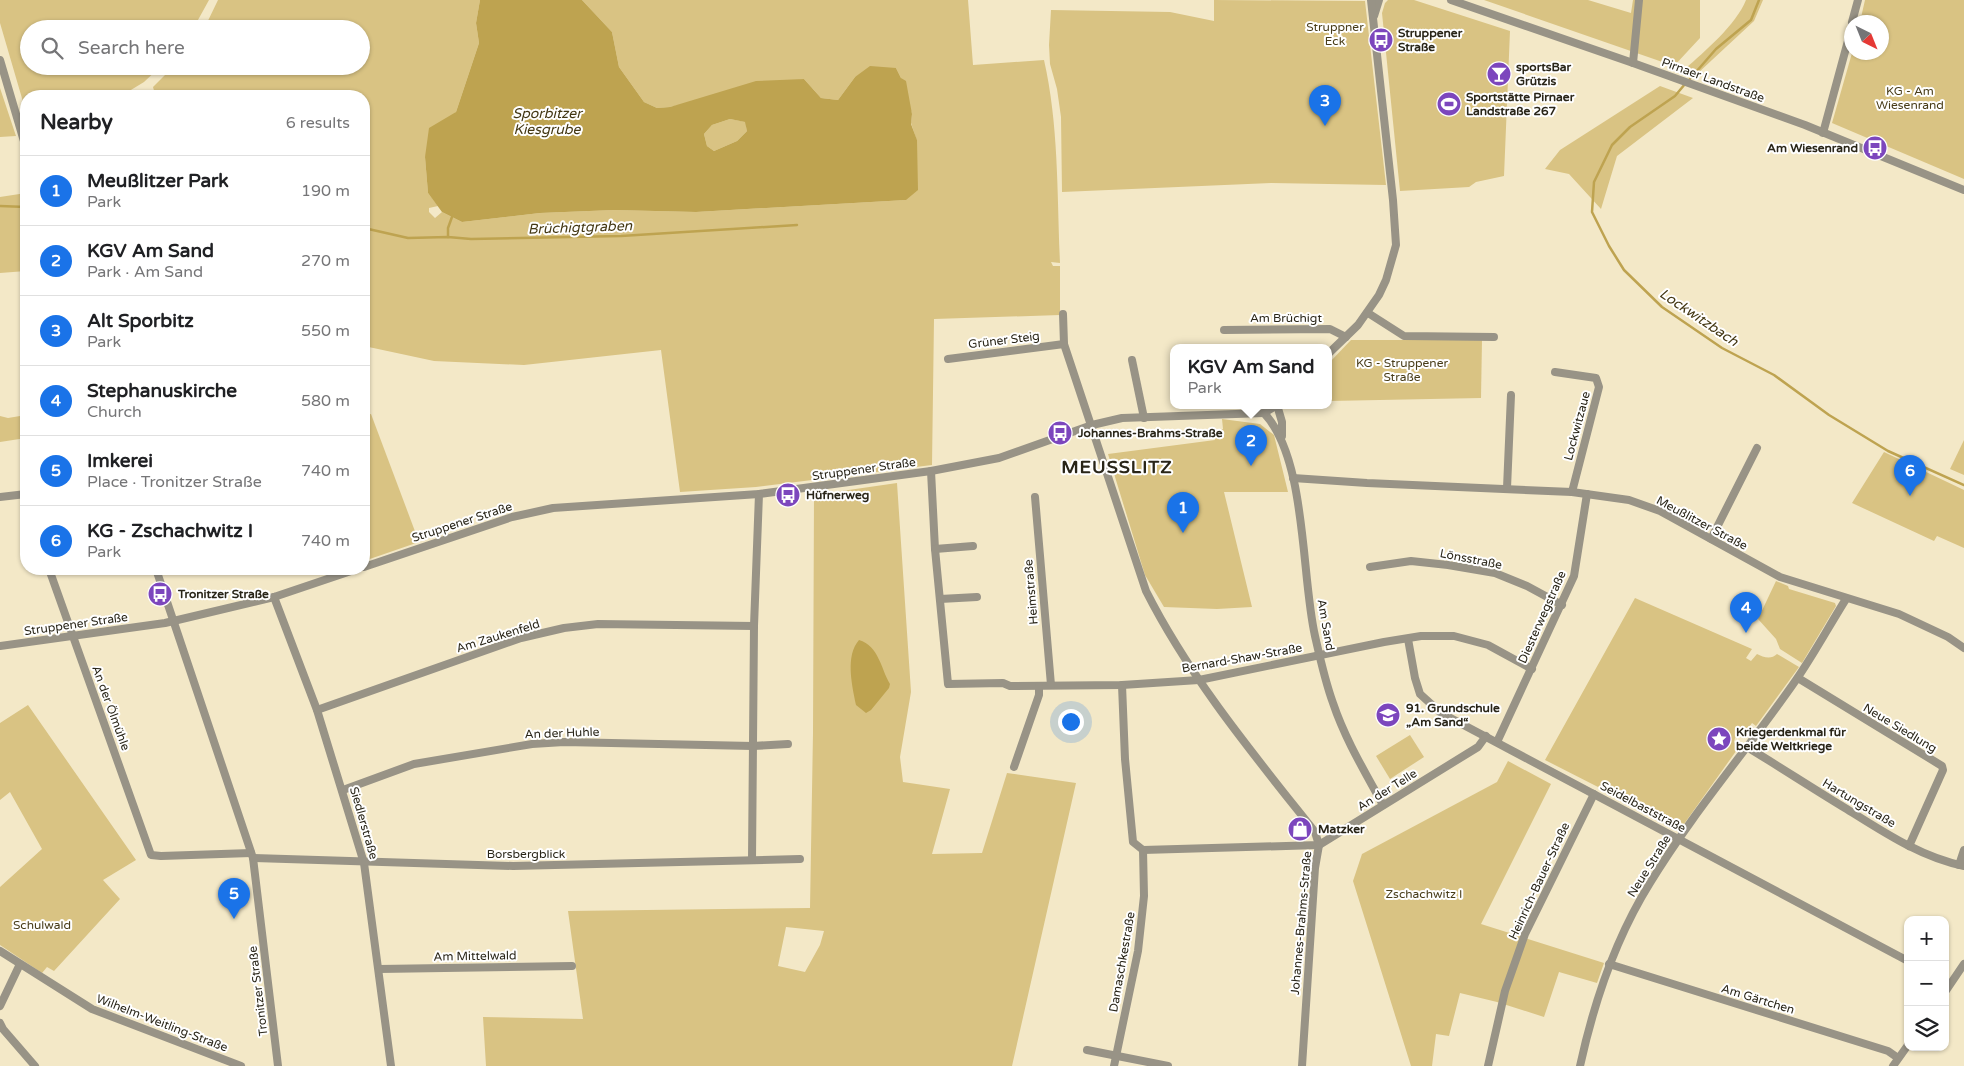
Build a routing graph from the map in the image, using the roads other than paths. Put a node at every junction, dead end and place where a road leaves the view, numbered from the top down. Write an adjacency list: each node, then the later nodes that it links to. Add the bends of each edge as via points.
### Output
1 (1371, 0): 7 (street)
2 (1379, 0): 7 (street)
3 (1451, 0): 10 (street, Pirnaer Landstraße)
4 (1639, 0): 10 (street)
5 (1858, 0): 6 (street)
6 (1854, 15)
7 (1373, 18): 14 (street, via 1396,245 1386,280)
8 (1844, 54): 12 (street)
9 (0, 60): 11 (street)
10 (1633, 62): 12 (street, Pirnaer Landstraße)
11 (20, 128)
12 (1823, 132): 13 (street, Pirnaer Landstraße)
13 (1964, 190)
14 (1368, 313): 17 (street); 18 (street, via 1404,336)
15 (1063, 314): 19 (street, Johannes-Brahms-Straße)
16 (1224, 330): 17 (street, Am Brüchigt, via 1330,329)
17 (1346, 337): 20 (street)
18 (1494, 337)
19 (1064, 344): 21 (street, Grüner Steig); 29 (street, Johannes-Brahms-Straße)
20 (1332, 350)
21 (948, 359)
22 (1132, 360): 28 (street)
23 (1555, 372): 35 (street, Lockwitzaue, via 1596,378 1599,387)
24 (1510, 395): 34 (street)
25 (1270, 409): 27 (street, Struppener Straße)
26 (1278, 409): 30 (street, Am Sand)
27 (1264, 413): 28 (street, Struppener Straße); 30 (street, Am Sand)
28 (1144, 418): 29 (street, Struppener Straße, via 1122,418)
29 (1092, 425): 32 (street, Struppener Straße, via 999,458); 63 (street, Johannes-Brahms-Straße, via 1140,578)
30 (1282, 438): 33 (street, Am Sand)
31 (1757, 448): 41 (street)
32 (931, 471): 37 (street, Struppener Straße); 43 (street)
33 (1294, 478): 34 (street, Meußlitzer Straße); 60 (street, Am Sand, via 1314,634)
34 (1507, 488): 35 (street, Meußlitzer Straße)
35 (1572, 492): 38 (street, Meußlitzer Straße)
36 (20, 494): 39 (street)
37 (759, 494): 44 (street, Struppener Straße, via 553,508 528,513); 55 (street)
38 (1587, 494): 41 (street, Meußlitzer Straße, via 1629,500 1660,511); 53 (street, Diesterwegstraße, via 1574,576)
39 (0, 497)
40 (1035, 497): 64 (street, Heimstraße)
41 (1711, 539): 52 (street, Meußlitzer Straße, via 1780,577)
42 (973, 546): 43 (street)
43 (935, 550): 51 (street)
44 (370, 564)
45 (1370, 567): 53 (street, Lönsstraße, via 1411,560 1495,573)
46 (51, 575): 56 (street, An der Ölmühle)
47 (158, 575): 54 (street, Tronitzer Straße)
48 (339, 575): 49 (street, Struppener Straße)
49 (274, 597): 54 (street, Struppener Straße); 67 (street, Siedlerstraße)
50 (976, 597): 51 (street)
51 (940, 599): 66 (street, Bernard-Shaw-Straße, via 948,684 1003,682 1010,686)
52 (1846, 599): 59 (street, Meußlitzer Straße, via 1899,614 1948,636); 62 (street, Neue Straße)
53 (1562, 605): 61 (street, Diesterwegstraße)
54 (174, 622): 56 (street, Struppener Straße); 83 (street, Tronitzer Straße)
55 (754, 626): 67 (street, Am Zaukenfeld, via 598,624 564,628 521,638); 71 (street)
56 (72, 636): 58 (street, Struppener Straße); 82 (street, An der Ölmühle)
57 (1408, 639): 60 (street, Bernard-Shaw-Straße); 61 (street, Bernard-Shaw-Straße, via 1454,636 1488,645); 68 (street, Seidelbaststraße, via 1420,694 1441,713)
58 (0, 646)
59 (1964, 648)
60 (1320, 656): 63 (street, Bernard-Shaw-Straße); 76 (street, Am Sand, via 1333,703 1352,749)
61 (1532, 669): 69 (street, Diesterwegstraße)
62 (1798, 678): 72 (street, Neue Straße); 79 (street, Neue Siedlung, via 1942,766)
63 (1199, 680): 65 (street, Bernard-Shaw-Straße); 78 (street, Johannes-Brahms-Straße, via 1315,832)
64 (1051, 685): 65 (street, Bernard-Shaw-Straße); 66 (street, Bernard-Shaw-Straße)
65 (1122, 685): 80 (street, Damaschkestraße, via 1133,842)
66 (1039, 686): 73 (street, via 1039,695)
67 (317, 710): 74 (street, Siedlerstraße)
68 (1486, 736): 69 (street, Seidelbaststraße); 76 (street, An der Telle, via 1478,747)
69 (1498, 742): 75 (street, Seidelbaststraße)
70 (788, 744): 71 (street, An der Huhle)
71 (754, 746): 74 (street, An der Huhle, via 532,744 414,764); 85 (street)
72 (1748, 747): 77 (street, Neue Straße); 79 (street, Hartungstraße)
73 (1014, 767)
74 (343, 790): 86 (street, Siedlerstraße)
75 (1594, 794): 77 (street, Seidelbaststraße); 109 (street, Heinrich-Bauer-Straße, via 1524,934 1505,991)
76 (1383, 805): 78 (street, An der Telle)
77 (1679, 838): 89 (street, Seidelbaststraße); 91 (street, Neue Straße, via 1649,883)
78 (1319, 845): 80 (street); 108 (street, Johannes-Brahms-Straße, via 1314,868)
79 (1909, 846): 87 (street, Hartungstraße)
80 (1143, 850): 100 (street, Damaschkestraße, via 1144,896 1138,951)
81 (1964, 850): 87 (street)
82 (150, 855): 83 (street, Borsbergblick)
83 (252, 856): 86 (street, Borsbergblick); 104 (street, Tronitzer Straße)
84 (800, 859): 85 (street, Borsbergblick)
85 (752, 860): 86 (street, Borsbergblick, via 513,866)
86 (364, 863): 94 (street, Siedlerstraße)
87 (1961, 865)
88 (0, 951): 90 (street, Wilhelm-Weitling-Straße)
89 (1904, 959)
90 (20, 964): 96 (street); 103 (street, Wilhelm-Weitling-Straße, via 92,1009)
91 (1609, 964): 101 (street, Am Gärtchen, via 1888,1051); 110 (street, Neue Straße, via 1590,1021)
92 (1964, 964): 95 (street)
93 (572, 966): 94 (street, Am Mittelwald)
94 (379, 969): 105 (street, Siedlerstraße)
95 (1949, 981)
96 (0, 1006)
97 (0, 1023): 102 (street)
98 (1087, 1050): 100 (street)
99 (1904, 1050): 101 (street)
100 (1116, 1056): 106 (street, Damaschkestraße); 107 (street)
101 (1898, 1058): 111 (street)
102 (35, 1066)
103 (241, 1066)
104 (278, 1066)
105 (391, 1066)
106 (1114, 1066)
107 (1168, 1066)
108 (1302, 1066)
109 (1488, 1066)
110 (1581, 1066)
111 (1893, 1066)

